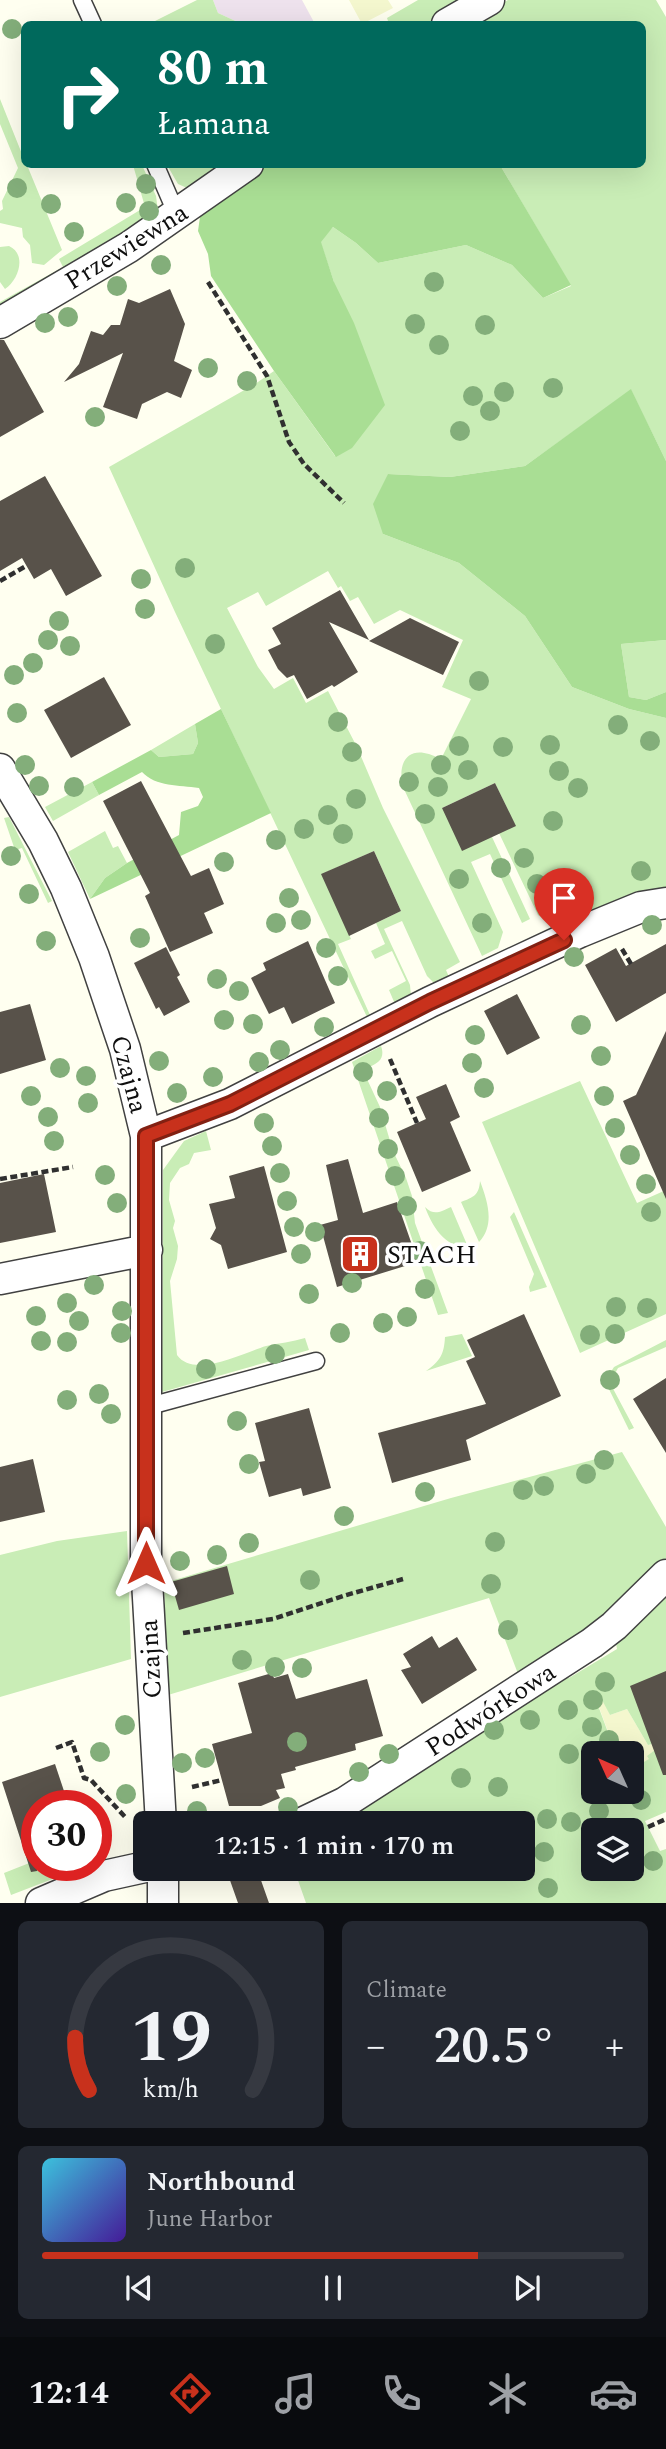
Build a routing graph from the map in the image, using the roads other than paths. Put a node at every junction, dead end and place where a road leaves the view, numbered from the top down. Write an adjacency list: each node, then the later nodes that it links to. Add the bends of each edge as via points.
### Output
1 (82, 0): 3 (lane)
2 (489, 0): 4 (street)
3 (92, 21)
4 (452, 21)
5 (157, 168): 7 (lane)
6 (242, 168): 7 (street, Przewiewna)
7 (177, 215): 8 (street, Przewiewna)
8 (0, 323)
9 (0, 769): 11 (street, Czajna, via 43,841 94,957 125,1049)
10 (666, 903): 11 (street, via 641,907 580,932 230,1104)
11 (146, 1136): 12 (street, Czajna)
12 (147, 1250): 13 (street); 15 (street, Czajna)
13 (0, 1279)
14 (316, 1361): 15 (lane)
15 (146, 1407): 17 (street, Czajna)
16 (666, 1575): 18 (street, Podwórkowa, via 592,1643)
17 (146, 1811)
18 (327, 1811)
19 (133, 1870): 21 (street, via 104,1876)
20 (163, 1881): 22 (street)
21 (41, 1903)
22 (163, 1903)

